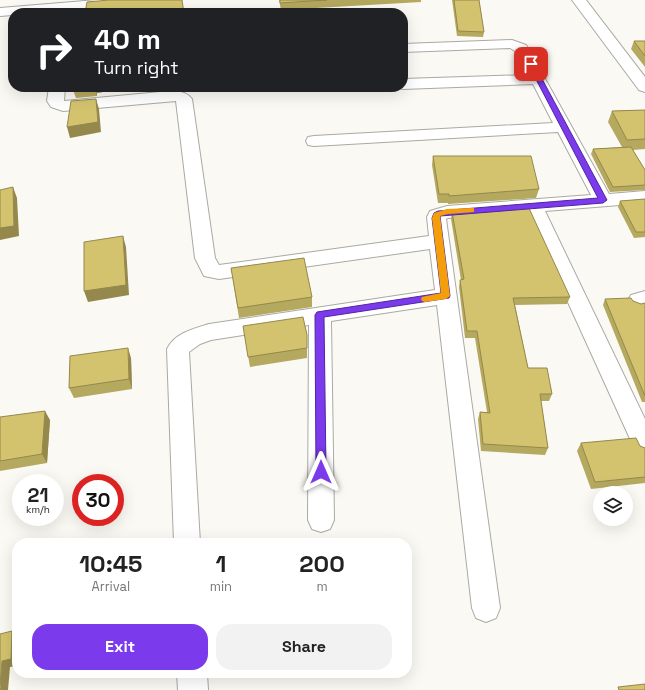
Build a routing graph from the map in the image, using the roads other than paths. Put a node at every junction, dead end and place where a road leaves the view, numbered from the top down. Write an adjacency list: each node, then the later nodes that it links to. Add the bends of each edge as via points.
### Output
1 (146, 0): 6 (street)
2 (579, 0): 10 (street)
3 (35, 5): 4 (street); 5 (street)
4 (20, 8)
5 (55, 8)
6 (84, 8)
7 (408, 48): 8 (street, via 518,45 524,50)
8 (538, 79): 9 (street); 12 (street)
9 (408, 84)
10 (645, 87)
11 (56, 92): 17 (street, via 55,101 63,106 171,96 184,99 205,258 211,271 219,272)
12 (564, 127): 13 (street); 15 (street)
13 (314, 141)
14 (645, 197): 15 (street)
15 (603, 200): 16 (street)
16 (534, 206): 17 (street, via 441,213 436,218); 20 (street)
17 (438, 241): 18 (street)
18 (446, 296): 19 (street); 23 (street)
19 (320, 315): 21 (street); 22 (street, via 209,332 192,338 178,349)
20 (645, 446)
21 (321, 520)
22 (187, 538)
23 (486, 608)
24 (192, 678): 25 (street)
25 (193, 690)

